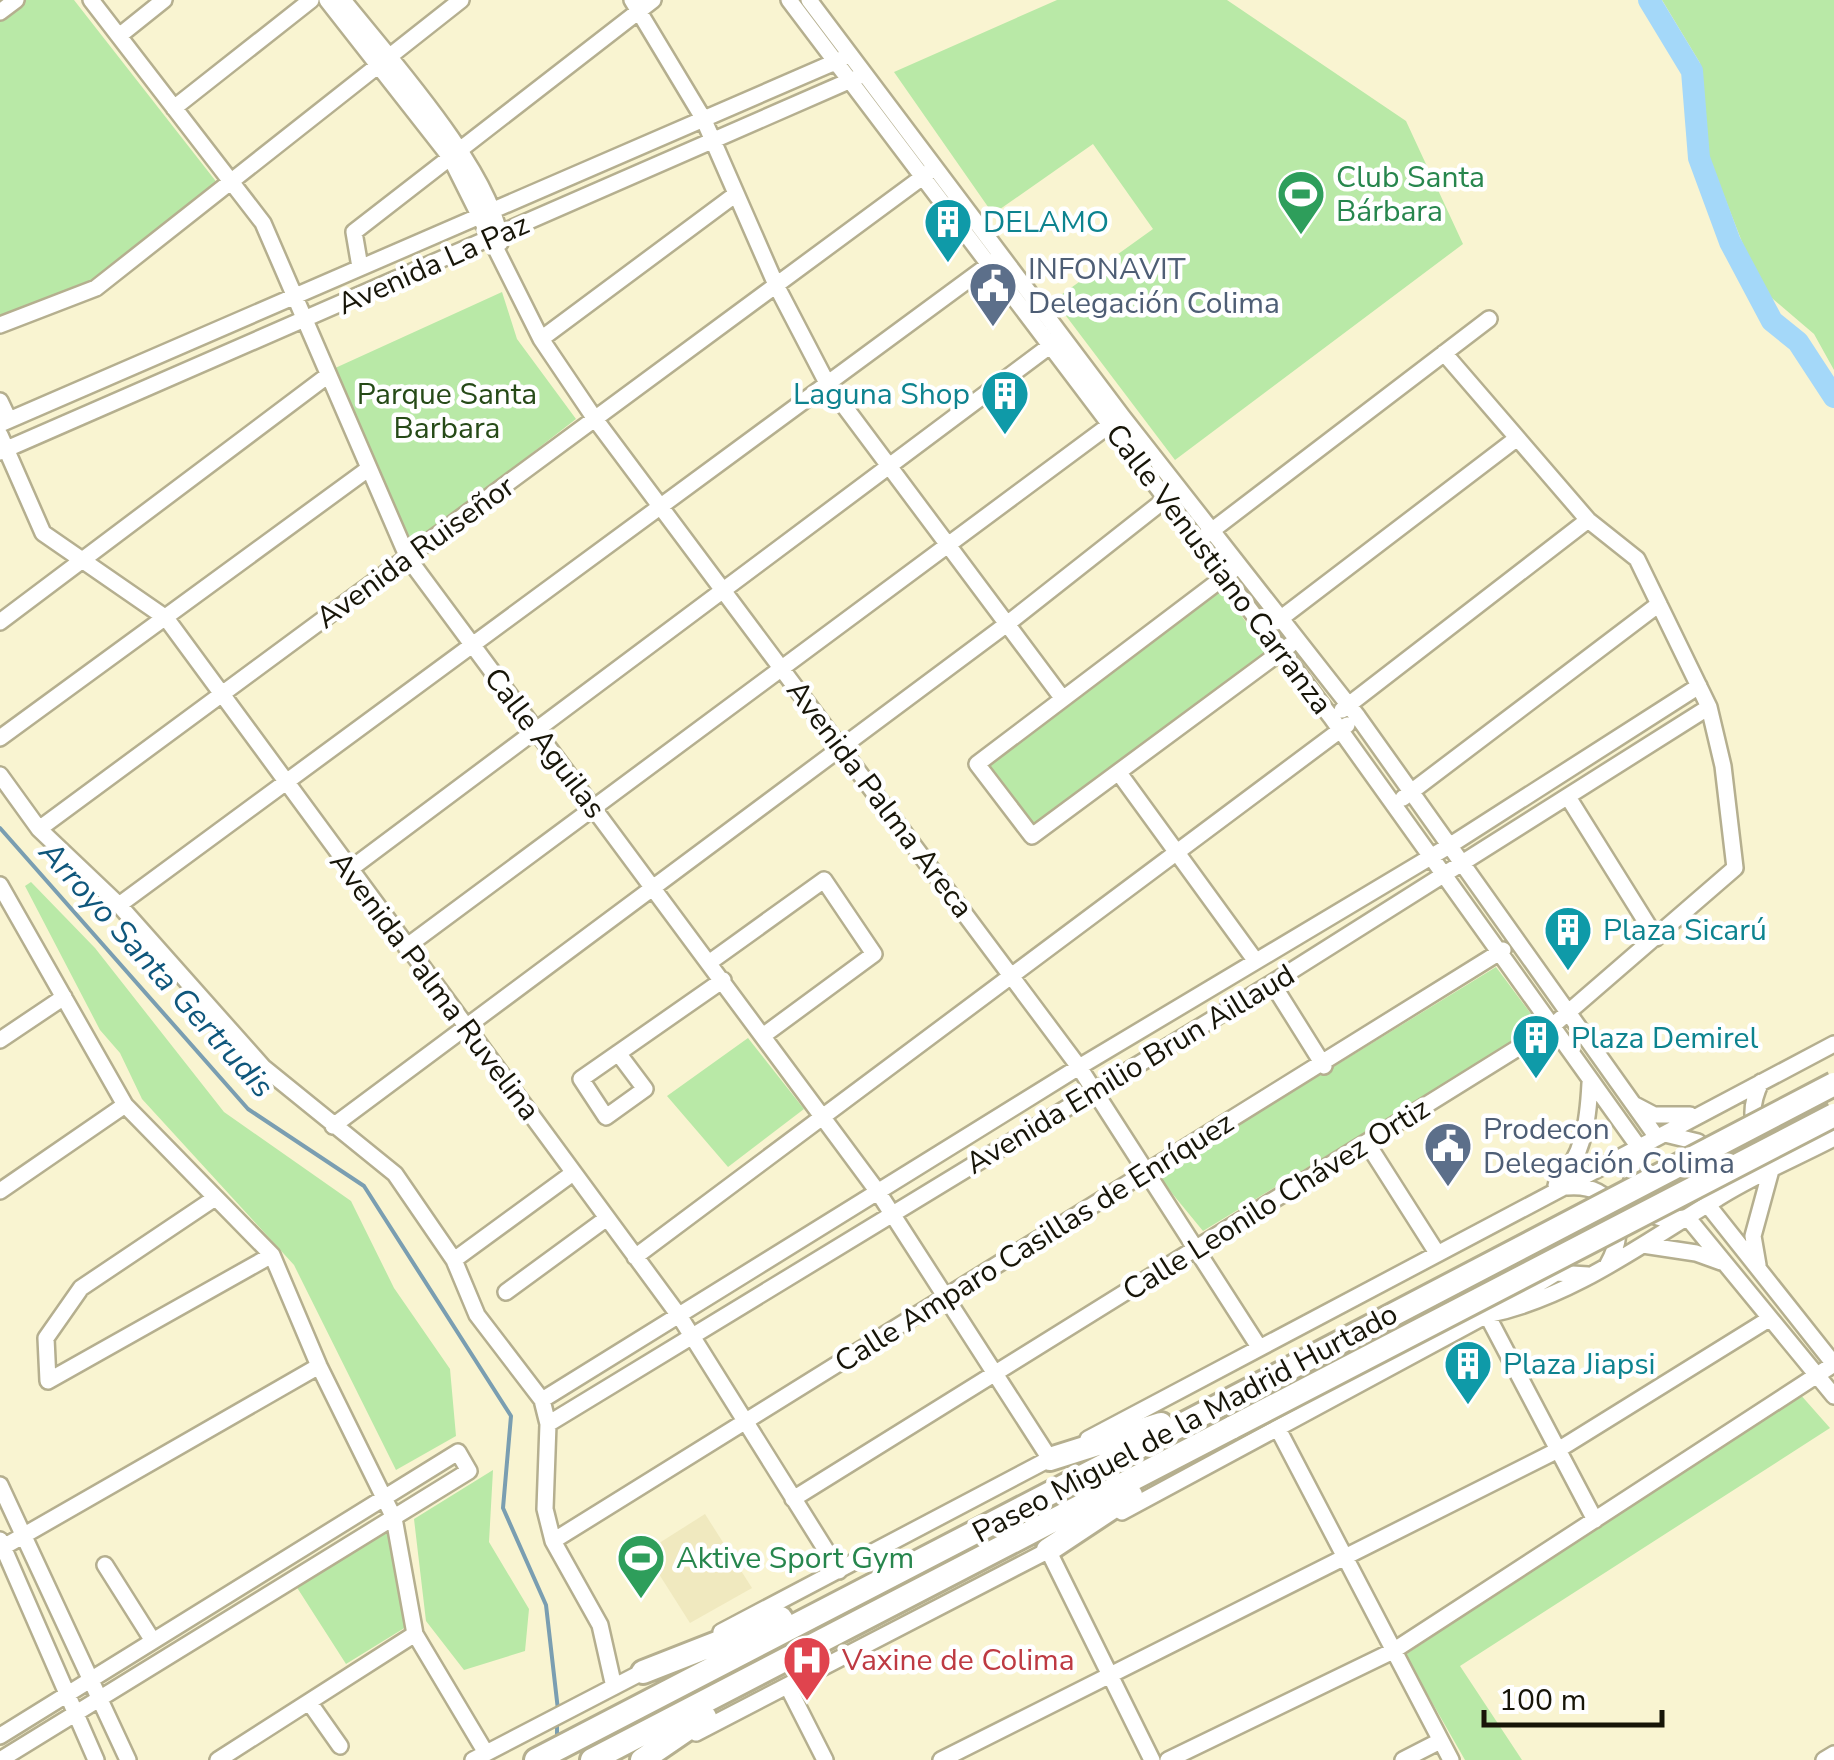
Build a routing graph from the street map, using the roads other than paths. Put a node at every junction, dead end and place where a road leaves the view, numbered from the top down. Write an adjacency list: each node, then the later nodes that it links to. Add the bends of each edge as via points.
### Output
1 (16, 0): 11 (street)
2 (91, 0): 12 (street, Calle Aguilas)
3 (164, 0): 12 (street)
4 (311, 0): 16 (street)
5 (327, 0): 14 (street, Avenida Palma Areca)
6 (344, 0): 14 (street, Avenida Palma Areca)
7 (461, 0): 14 (street)
8 (789, 0): 13 (street, Calle Venustiano Carranza)
9 (809, 0): 13 (street, Calle Venustiano Carranza)
10 (641, 3): 17 (street); 19 (street)
11 (0, 12)
12 (119, 36): 16 (street, Calle Aguilas)
13 (843, 59): 15 (street, Calle Venustiano Carranza); 17 (street, Avenida La Paz)
14 (383, 61): 19 (street, Avenida Palma Areca); 21 (street)
15 (858, 78): 18 (street, Avenida La Paz); 20 (street, Calle Venustiano Carranza)
16 (174, 108): 21 (street, Calle Aguilas)
17 (702, 118): 18 (street); 23 (street, Avenida La Paz)
18 (712, 141): 22 (street); 24 (street, Avenida La Paz)
19 (455, 153): 23 (street, Avenida Palma Areca); 26 (street, via 354,232)
20 (929, 172): 25 (street, Calle Venustiano Carranza); 27 (street, Avenida Ruiseñor)
21 (231, 181): 28 (street, Calle Aguilas, via 263,223); 31 (street, via 96,288)
22 (736, 194): 27 (street); 32 (street)
23 (485, 214): 24 (street, Avenida Palma Areca); 26 (street, Avenida La Paz)
24 (494, 235): 30 (street, Avenida La Paz); 32 (street, Avenida Palma Areca)
25 (996, 259): 33 (street, Calle Venustiano Carranza); 36 (street)
26 (360, 268): 28 (street, Avenida La Paz)
27 (777, 287): 36 (street); 38 (street, Avenida Ruiseñor)
28 (298, 295): 30 (street, Calle Aguilas); 40 (street, Avenida La Paz)
29 (1488, 319): 34 (street)
30 (307, 321): 35 (street, Calle Aguilas); 40 (street, Avenida La Paz)
31 (0, 325)
32 (540, 339): 38 (street, Avenida Palma Areca)
33 (1057, 341): 39 (street, Calle Venustiano Carranza); 42 (street)
34 (1444, 353): 41 (street); 48 (street)
35 (327, 376): 43 (street, Calle Aguilas); 50 (street)
36 (827, 383): 42 (street); 46 (street)
37 (0, 401): 40 (street, Avenida Palma Ruvelina)
38 (596, 419): 46 (street, Avenida Palma Areca); 51 (street, Avenida Ruiseñor)
39 (1116, 420): 44 (street, Calle Venustiano Carranza); 45 (street, Calle Venustiano Carranza); 49 (street)
40 (3, 436): 50 (street, Avenida Palma Ruvelina, via 44,533)
41 (1516, 439): 47 (street); 57 (street)
42 (889, 466): 49 (street); 54 (street)
43 (368, 469): 51 (street, Calle Aguilas); 56 (street)
44 (1177, 486): 45 (street); 48 (street, Calle Venustiano Carranza)
45 (1168, 502): 48 (street, Calle Venustiano Carranza); 59 (street)
46 (662, 504): 54 (street, Avenida Palma Areca); 62 (street)
47 (1588, 520): 55 (street, via 1637,559); 69 (street)
48 (1205, 536): 52 (street, Calle Venustiano Carranza); 53 (street, Calle Venustiano Carranza)
49 (948, 545): 59 (street); 64 (street)
50 (84, 557): 56 (street, Avenida Palma Ruvelina); 58 (street)
51 (408, 558): 62 (street, Calle Aguilas); 66 (street, Avenida Ruiseñor)
52 (1240, 565): 53 (street); 57 (street, Calle Venustiano Carranza)
53 (1226, 576): 60 (street, Calle Venustiano Carranza); 67 (street)
54 (724, 590): 64 (street, Avenida Palma Areca); 71 (street)
55 (1659, 604): 65 (street); 77 (street)
56 (166, 618): 66 (street, Avenida Palma Ruvelina); 72 (street)
57 (1281, 618): 60 (street); 61 (street, Calle Venustiano Carranza)
58 (0, 622)
59 (1007, 624): 67 (street); 73 (street)
60 (1266, 630): 63 (street, Calle Venustiano Carranza)
61 (1297, 639): 63 (street); 69 (street, Calle Venustiano Carranza)
62 (472, 645): 71 (street, Calle Aguilas); 76 (street)
63 (1282, 651): 70 (street, Calle Venustiano Carranza); 74 (street)
64 (783, 668): 73 (street, Avenida Palma Areca); 80 (street)
65 (1699, 686): 68 (street); 82 (street, Avenida Emilio Brun Aillaud)
66 (222, 695): 76 (street, Avenida Palma Ruvelina); 81 (street, Avenida Ruiseñor)
67 (1063, 699): 74 (street, via 977,764 1021,822 1032,836)
68 (1709, 707): 78 (street, Avenida Emilio Brun Aillaud); 91 (street, Calle Leonilo Chávez Ortiz, via 1735,868)
69 (1353, 711): 70 (street); 77 (street, Calle Venustiano Carranza)
70 (1336, 724): 79 (street, Calle Venustiano Carranza); 83 (street)
71 (536, 730): 80 (street, Calle Aguilas); 86 (street)
72 (0, 738)
73 (842, 748): 88 (street); 97 (street, Avenida Palma Areca)
74 (1120, 773): 83 (street)
75 (0, 775): 81 (street)
76 (286, 784): 86 (street, Avenida Palma Ruvelina); 90 (street)
77 (1412, 792): 79 (street); 82 (street, Calle Venustiano Carranza)
78 (1568, 797): 85 (street, Avenida Emilio Brun Aillaud); 91 (street)
79 (1393, 805): 84 (street, Calle Venustiano Carranza)
80 (594, 808): 88 (street, Calle Aguilas); 93 (street)
81 (40, 830): 90 (street)
82 (1449, 846): 84 (street, Avenida Emilio Brun Aillaud); 85 (street, Calle Venustiano Carranza)
83 (1178, 855): 95 (street); 97 (street)
84 (1430, 857): 87 (street, Calle Venustiano Carranza); 95 (street, Avenida Emilio Brun Aillaud)
85 (1461, 865): 87 (street, Avenida Emilio Brun Aillaud); 92 (street, Calle Venustiano Carranza)
86 (349, 870): 93 (street, Avenida Palma Ruvelina)
87 (1444, 876): 94 (street, Calle Venustiano Carranza); 99 (street, Avenida Emilio Brun Aillaud)
88 (653, 885): 96 (street, Calle Aguilas); 102 (street)
89 (3, 896): 100 (street)
90 (119, 905): 119 (street, via 262,1066)
91 (1656, 938): 101 (street, Calle Leonilo Chávez Ortiz)
92 (1515, 943): 94 (street, Calle Amparo Casillas de Enríquez); 101 (street, Calle Venustiano Carranza)
93 (406, 947): 102 (street, Avenida Palma Ruvelina)
94 (1498, 954): 103 (street, Calle Venustiano Carranza); 108 (street, Calle Amparo Casillas de Enríquez)
95 (1256, 960): 109 (street, Avenida Emilio Brun Aillaud)
96 (710, 962): 98 (street, Calle Aguilas); 104 (street, via 824,880 874,954)
97 (1012, 976): 109 (street, Avenida Palma Areca); 116 (street)
98 (723, 980): 104 (street, Calle Aguilas); 107 (street)
99 (1272, 983): 108 (street); 113 (street, Avenida Emilio Brun Aillaud)
100 (64, 997): 105 (street); 115 (street)
101 (1567, 1015): 103 (street, Calle Leonilo Chávez Ortiz); 114 (street, Calle Venustiano Carranza)
102 (465, 1026): 119 (street); 126 (street, Avenida Palma Ruvelina)
103 (1550, 1028): 111 (street, Calle Venustiano Carranza); 122 (street, Calle Leonilo Chávez Ortiz)
104 (764, 1035): 116 (street, Calle Aguilas)
105 (0, 1040)
106 (1833, 1044): 110 (street)
107 (618, 1053)
108 (1324, 1066): 127 (street, Calle Amparo Casillas de Enríquez)
109 (1080, 1067): 113 (street, Avenida Palma Areca); 130 (street, Avenida Emilio Brun Aillaud)
110 (1761, 1082): 117 (street); 124 (street, via 1752,1108 1760,1136 1780,1152)
111 (1590, 1083): 123 (street, Calle Venustiano Carranza); 131 (street, via 1583,1144)
112 (1834, 1084): 159 (highway, Paseo Miguel de la Madrid Hurtado, bridge)
113 (1094, 1091): 127 (street, Avenida Palma Areca); 134 (street, Avenida Emilio Brun Aillaud)
114 (1630, 1103): 117 (street, via 1664,1116); 120 (street, Calle Venustiano Carranza)
115 (124, 1105): 129 (street); 132 (street)
116 (822, 1114): 130 (street, Calle Aguilas); 141 (street)
117 (1699, 1114): 120 (street)
118 (1834, 1114): 162 (highway, Paseo Miguel de la Madrid Hurtado, bridge)
119 (333, 1126): 142 (street, via 395,1174)
120 (1656, 1136): 123 (street); 133 (street, via 1685,1135 1708,1152 1716,1178)
121 (1832, 1142): 124 (street)
122 (1367, 1143): 138 (street, Calle Leonilo Chávez Ortiz); 139 (street)
123 (1638, 1146): 128 (street); 135 (street, via 1629,1174 1638,1202 1659,1218)
124 (1806, 1152): 125 (street)
125 (1771, 1170): 133 (street); 145 (street, via 1754,1236)
126 (573, 1173): 136 (street, Avenida Palma Ruvelina); 142 (street)
127 (1144, 1174): 138 (street, Avenida Palma Areca); 147 (street, Calle Amparo Casillas de Enríquez)
128 (1560, 1188): 131 (street); 144 (street, via 1596,1190 1617,1210 1621,1237)
129 (0, 1191)
130 (878, 1192): 134 (street, Calle Aguilas); 149 (street, Avenida Emilio Brun Aillaud)
131 (1545, 1196): 139 (street)
132 (215, 1198): 140 (street); 140 (street, via 81,1288 46,1338 48,1381)
133 (1707, 1204): 135 (street); 145 (street)
134 (892, 1213): 147 (street, Calle Aguilas); 151 (street, Avenida Emilio Brun Aillaud)
135 (1687, 1217): 137 (street); 143 (street)
136 (607, 1218): 141 (street, Avenida Palma Ruvelina); 146 (street)
137 (1642, 1245): 143 (street); 144 (street)
138 (1197, 1250): 152 (street, Avenida Palma Areca); 155 (street, Calle Leonilo Chávez Ortiz)
139 (1438, 1253): 152 (street)
140 (272, 1256): 154 (street)
141 (636, 1257): 149 (street, Avenida Palma Ruvelina)
142 (454, 1260): 158 (street, via 477,1315)
143 (1723, 1263): 150 (street)
144 (1608, 1264): 148 (street, via 1527,1307)
145 (1759, 1269): 153 (street)
146 (506, 1292)
147 (946, 1296): 155 (street, Calle Aguilas); 160 (street, Calle Amparo Casillas de Enríquez)
148 (1486, 1315): 163 (street); 164 (street)
149 (680, 1317): 151 (street, Avenida Palma Ruvelina); 158 (street, Avenida Emilio Brun Aillaud)
150 (1769, 1319): 156 (street); 164 (street)
151 (694, 1338): 160 (street, Avenida Palma Ruvelina); 161 (street, Avenida Emilio Brun Aillaud)
152 (1259, 1348): 165 (street)
153 (1834, 1364): 156 (street)
154 (319, 1366): 167 (street); 171 (street)
155 (993, 1371): 165 (street, Calle Aguilas); 168 (street, Calle Leonilo Chávez Ortiz)
156 (1818, 1376): 157 (street); 170 (street)
157 (1834, 1396)
158 (542, 1400): 161 (street)
159 (1222, 1404): 165 (highway); 178 (highway, Paseo Miguel de la Madrid Hurtado)
160 (746, 1420): 168 (street, Avenida Palma Ruvelina); 172 (street, Calle Amparo Casillas de Enríquez)
161 (548, 1424): 172 (street, via 545,1508)
162 (1233, 1427): 174 (highway); 184 (highway, Paseo Miguel de la Madrid Hurtado)
163 (1278, 1430): 174 (street); 175 (street)
164 (1558, 1450): 170 (street); 175 (street)
165 (1050, 1459): 177 (street)
166 (0, 1485): 171 (street)
167 (384, 1499): 169 (street); 169 (street, via 458,1452 469,1471); 180 (street)
168 (793, 1499): 177 (street, Avenida Palma Ruvelina)
169 (394, 1518): 179 (street); 188 (street)
170 (1595, 1520): 181 (street)
171 (24, 1536): 173 (street); 185 (street)
172 (553, 1541): 186 (street, via 600,1624)
173 (1, 1545): 187 (street)
174 (1048, 1550): 183 (street); 184 (street)
175 (1345, 1559): 181 (street); 183 (street)
176 (105, 1565): 180 (street)
177 (839, 1571): 182 (street)
178 (892, 1576): 182 (highway); 200 (highway, Paseo Miguel de la Madrid Hurtado)
179 (415, 1634): 189 (street); 195 (street)
180 (153, 1642): 185 (street)
181 (1393, 1650): 192 (street); 206 (street)
182 (643, 1672): 186 (street)
183 (1109, 1674): 204 (street); 205 (street)
184 (786, 1675): 201 (highway, Paseo Miguel de la Madrid Hurtado); 202 (highway); 203 (street)
185 (90, 1680): 187 (street); 188 (street)
186 (614, 1687): 195 (street)
187 (69, 1693): 190 (street); 191 (street)
188 (99, 1699): 190 (street); 198 (street)
189 (309, 1702): 193 (street); 199 (street)
190 (77, 1713): 196 (street); 197 (street)
191 (0, 1736)
192 (1440, 1742): 207 (street); 208 (street)
193 (340, 1746)
194 (1834, 1754): 209 (street)
195 (480, 1757)
196 (0, 1760)
197 (96, 1760)
198 (128, 1760)
199 (218, 1760)
200 (536, 1760)
201 (592, 1760)
202 (643, 1760)
203 (825, 1760)
204 (941, 1760)
205 (1152, 1760)
206 (1168, 1760)
207 (1403, 1760)
208 (1451, 1760)
209 (1824, 1760)

